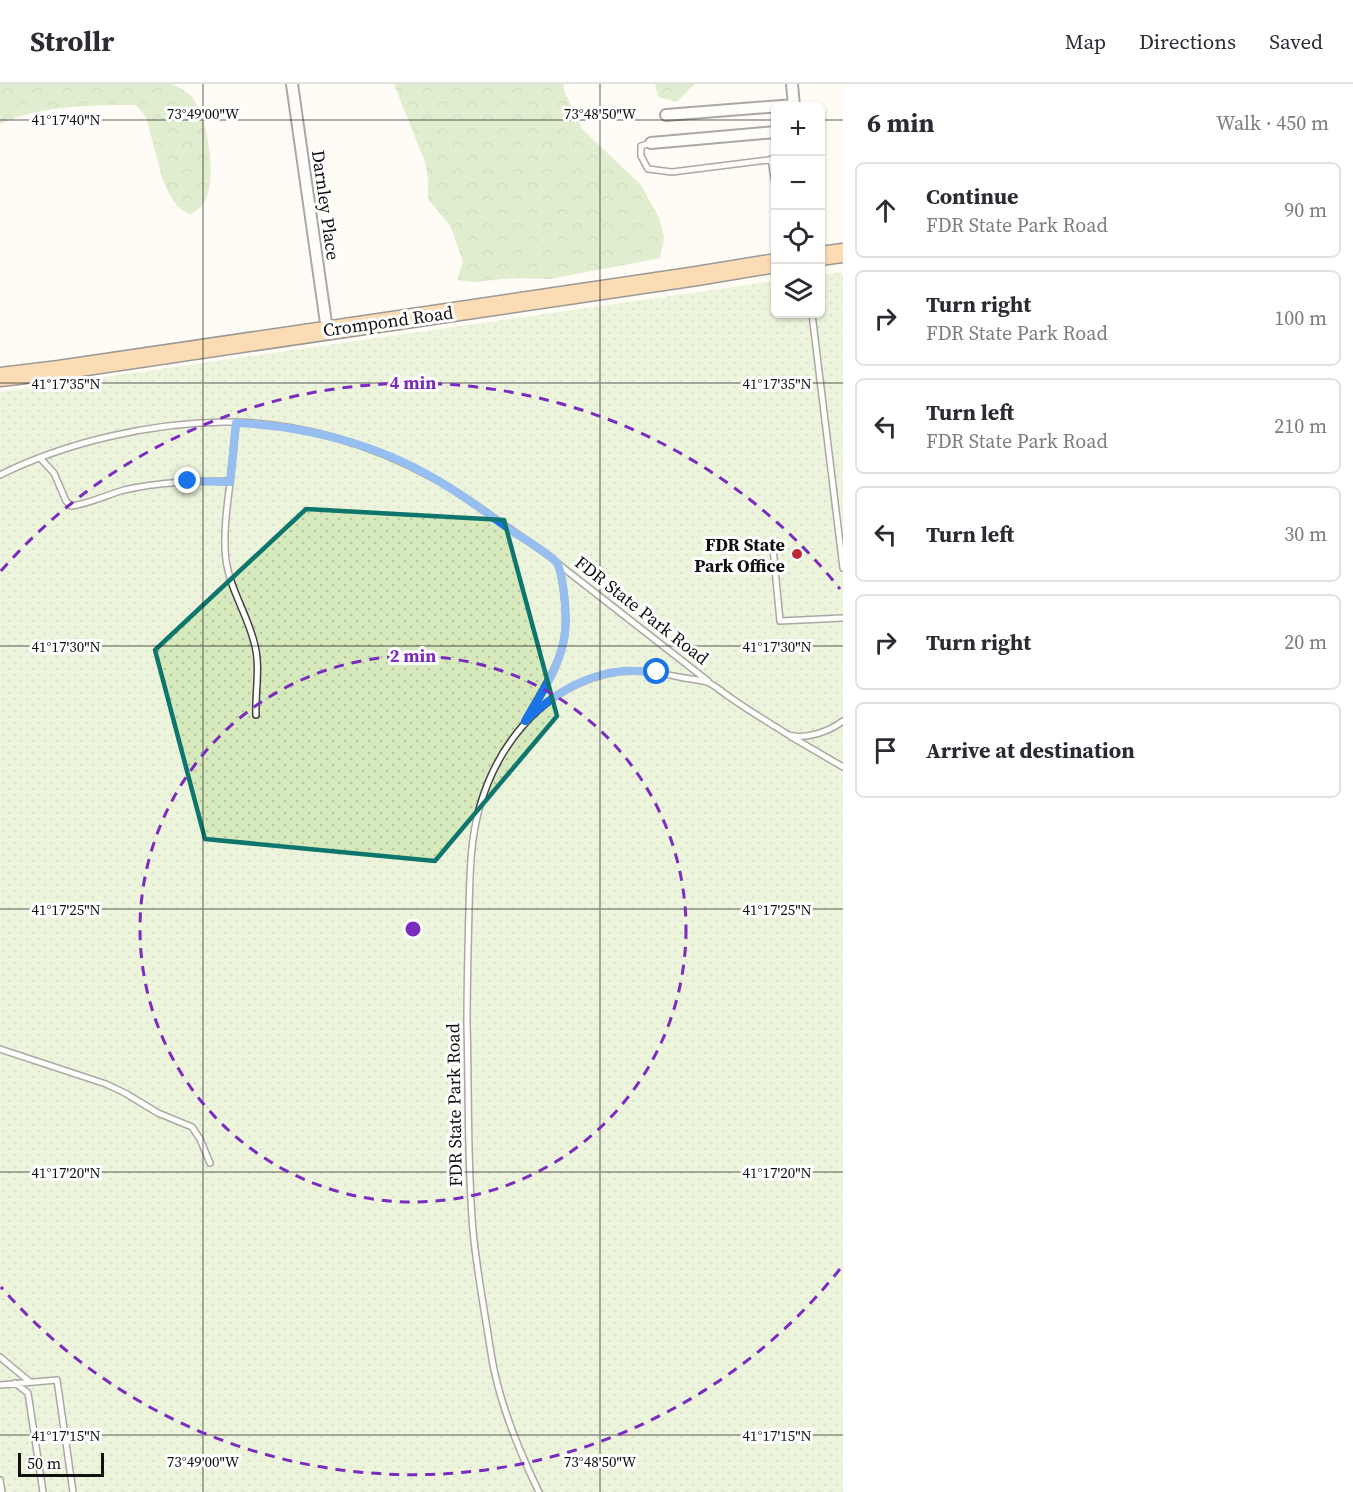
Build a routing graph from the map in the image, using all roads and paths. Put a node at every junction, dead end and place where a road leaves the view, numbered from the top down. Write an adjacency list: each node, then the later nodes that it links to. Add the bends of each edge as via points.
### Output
1 (292, 84): 13 (street, Darnley Place)
2 (792, 84): 3 (street)
3 (794, 102)
4 (771, 108): 5 (street)
5 (666, 115)
6 (771, 132): 7 (street)
7 (651, 143): 8 (lane, via 641,146 648,169 672,172)
8 (771, 159)
9 (843, 253): 10 (highway)
10 (825, 255)
11 (771, 264): 13 (highway, Crompond Road)
12 (812, 318): 21 (lane)
13 (327, 330): 14 (highway, Crompond Road)
14 (0, 377)
15 (236, 423): 16 (lane, FDR State Park Road, via 151,428); 18 (lane); 20 (lane, FDR State Park Road, via 327,436 391,457 436,479)
16 (40, 458): 17 (lane, FDR State Park Road); 18 (lane, via 54,473 71,506 156,484)
17 (0, 475)
18 (230, 482): 24 (lane, via 226,560 258,657)
19 (773, 548): 22 (lane, via 780,621)
20 (556, 562): 23 (lane, FDR State Park Road); 25 (lane, FDR State Park Road, via 563,587 566,629 557,662)
21 (843, 568)
22 (843, 618)
23 (709, 682): 25 (lane, FDR State Park Road, via 657,672 600,675 553,697); 27 (lane, FDR State Park Road)
24 (256, 715)
25 (525, 721): 39 (lane, FDR State Park Road, via 489,781 474,826 466,984 471,1191 479,1281 506,1413)
26 (843, 721): 27 (lane, via 816,734)
27 (789, 735): 28 (lane, FDR State Park Road)
28 (843, 767)
29 (0, 1049): 30 (lane, via 106,1084 192,1127)
30 (210, 1163)
31 (0, 1357): 32 (lane)
32 (30, 1382): 33 (lane); 38 (lane, via 57,1380)
33 (15, 1383): 34 (lane); 37 (lane, via 28,1393)
34 (0, 1385)
35 (0, 1480): 36 (lane)
36 (2, 1492)
37 (43, 1492)
38 (73, 1492)
39 (539, 1492)

